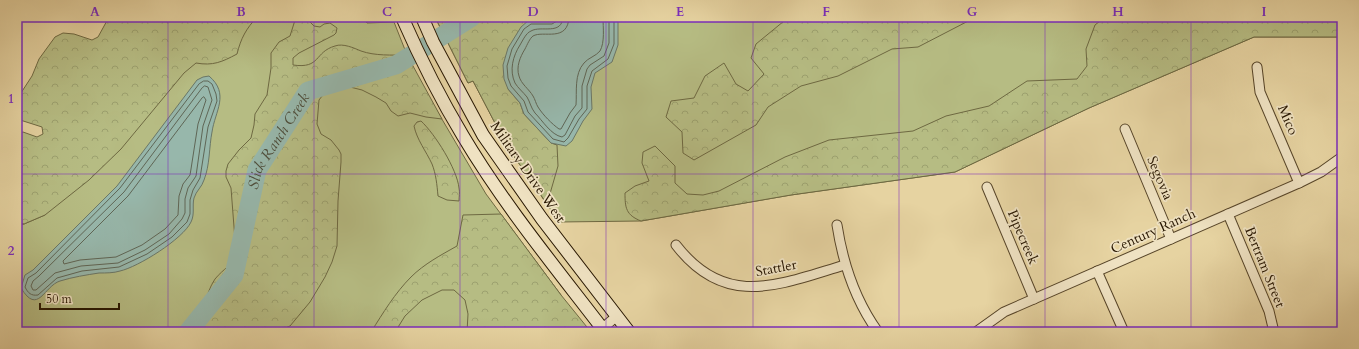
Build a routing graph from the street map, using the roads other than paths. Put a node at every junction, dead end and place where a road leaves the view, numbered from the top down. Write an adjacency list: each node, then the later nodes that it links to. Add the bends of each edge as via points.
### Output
1 (402, 17): 17 (main road, via 463,137 509,206)
2 (422, 17): 15 (main road, Military Drive West, via 482,135)
3 (1257, 68): 6 (street, Mico, via 1260,92)
4 (1124, 129): 10 (street, Segovia)
5 (1342, 157): 6 (street, Century Ranch)
6 (1299, 183): 8 (street, Century Ranch)
7 (987, 187): 14 (street, Pipecreek)
8 (1228, 214): 10 (street, Century Ranch); 22 (street, Bertram Street, via 1269,311)
9 (837, 225): 12 (street)
10 (1170, 239): 13 (street, Century Ranch)
11 (676, 245): 12 (street, Stattler, via 692,263 706,273 724,282 743,287 783,284)
12 (845, 265): 19 (street, via 862,307)
13 (1097, 271): 14 (street, Century Ranch); 21 (street)
14 (1034, 298): 20 (street, Century Ranch, via 1004,312)
15 (617, 316): 17 (street); 18 (main road, Military Drive West)
16 (1342, 330): 23 (street)
17 (601, 331)
18 (629, 332)
19 (878, 332)
20 (976, 332)
21 (1124, 332)
22 (1274, 332)
23 (1338, 332)

